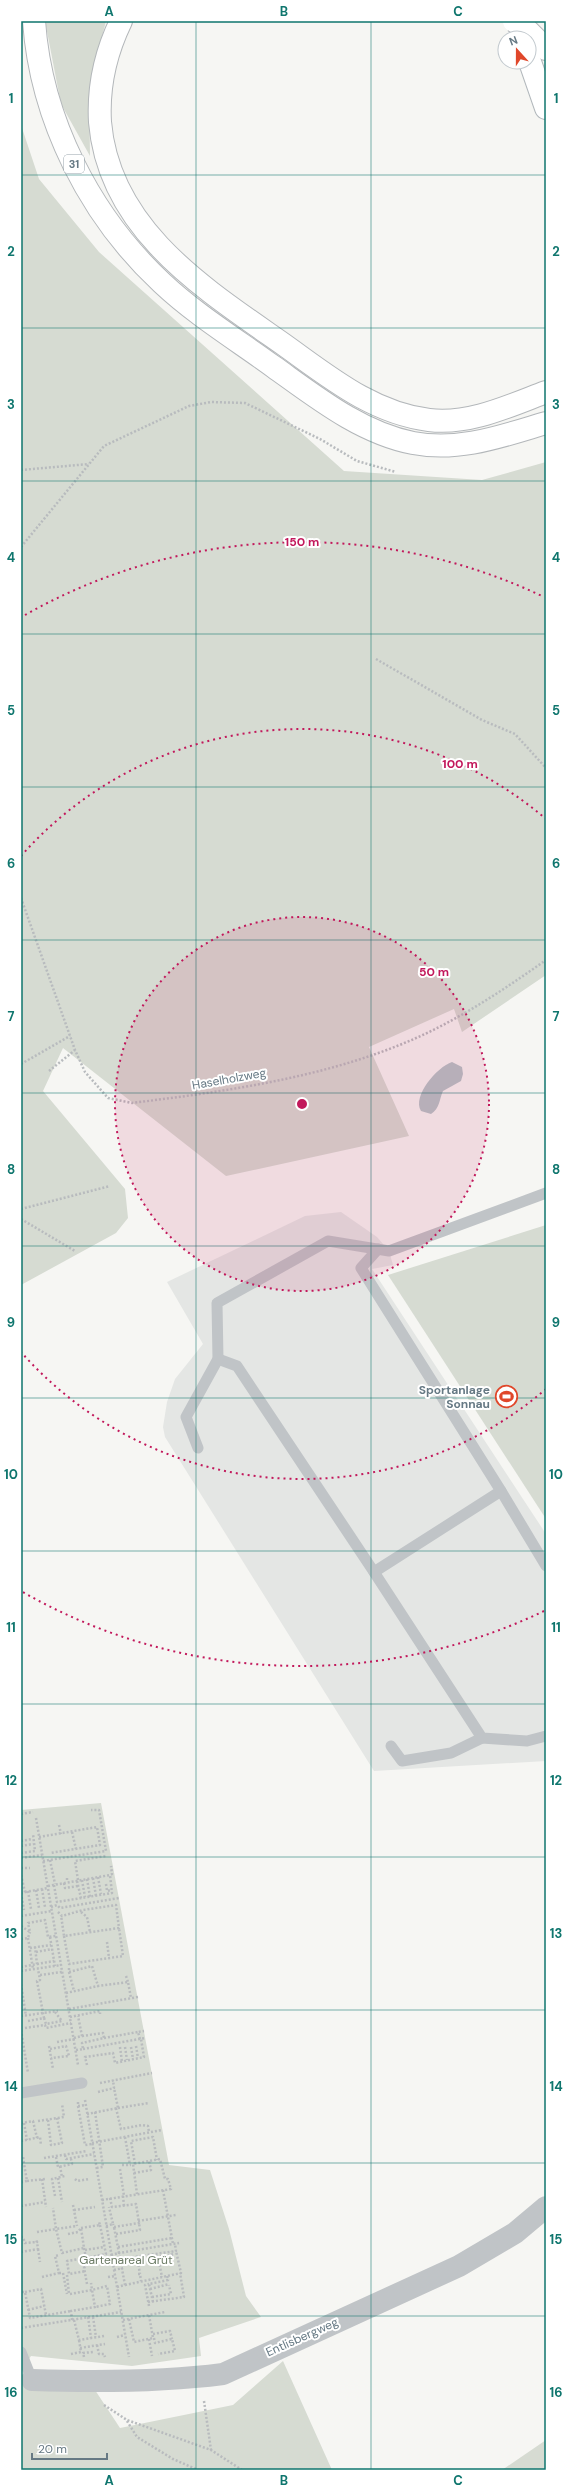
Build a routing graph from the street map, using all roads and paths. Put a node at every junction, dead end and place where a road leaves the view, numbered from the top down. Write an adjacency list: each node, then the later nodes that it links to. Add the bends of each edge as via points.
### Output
1 (34, 21): 8 (main road, 31, via 45,89 69,155 88,191 112,226 163,284 311,394 363,425 394,438 426,445 456,445 488,440)
2 (121, 21): 7 (main road, via 110,47 101,87 100,115 106,157 128,208 158,246 188,274 231,308 343,386 379,406 406,416 437,421 471,418)
3 (519, 26): 4 (main road)
4 (546, 49)
5 (533, 70): 6 (main road)
6 (546, 108)
7 (546, 392)
8 (546, 423)
9 (90, 464): 10 (path); 11 (path, via 104,446 189,406 211,402 245,403 320,439 357,461); 12 (path)
10 (21, 470)
11 (396, 472)
12 (21, 547)
13 (376, 659): 14 (path, via 482,720 515,734)
14 (546, 768)
15 (21, 898): 17 (path, Haselholzweg)
16 (546, 960): 18 (path, Haselholzweg, via 457,1018 398,1046 301,1076 132,1103 108,1098 85,1072)
17 (70, 1036): 18 (path, Haselholzweg); 19 (path)
18 (75, 1050): 20 (path)
19 (21, 1064)
20 (49, 1071)
21 (110, 1186): 23 (path)
22 (546, 1192): 25 (lane, via 389,1251)
23 (21, 1209)
24 (21, 1219): 26 (path)
25 (378, 1249): 27 (lane, via 328,1241 216,1303); 29 (lane, via 362,1268)
26 (75, 1251)
27 (218, 1359): 28 (lane, via 186,1417); 31 (lane, via 237,1366)
28 (198, 1448)
29 (500, 1491): 30 (lane); 31 (lane)
30 (546, 1566)
31 (374, 1572): 33 (lane)
32 (546, 1736): 33 (lane, via 527,1741)
33 (482, 1738): 34 (lane, via 451,1753 402,1761)
34 (390, 1746)
35 (91, 1810): 54 (path, via 99,1810 106,1851)
36 (33, 1812): 37 (path)
37 (21, 1814)
38 (59, 1825): 41 (path)
39 (72, 1832): 41 (path); 47 (path); 47 (path, via 97,1828 100,1845)
40 (33, 1834): 43 (path)
41 (61, 1834): 42 (path)
42 (39, 1837)
43 (32, 1839): 44 (path); 45 (path)
44 (21, 1841)
45 (33, 1844): 46 (path); 48 (path, via 35,1851)
46 (21, 1846)
47 (76, 1850): 49 (path)
48 (21, 1853)
49 (50, 1854)
50 (42, 1855): 52 (path)
51 (106, 1856): 64 (path, via 75,1861)
52 (21, 1858)
53 (43, 1860): 54 (path)
54 (50, 1860): 67 (path)
55 (111, 1866): 59 (path)
56 (21, 1868): 57 (path)
57 (30, 1868)
58 (21, 1875): 73 (path)
59 (110, 1875): 60 (path); 72 (path)
60 (98, 1877): 62 (path); 74 (path)
61 (67, 1878): 66 (path)
62 (92, 1878): 63 (path); 75 (path)
63 (86, 1879): 65 (path); 77 (path)
64 (78, 1880): 65 (path); 66 (path); 69 (path)
65 (82, 1880): 76 (path)
66 (66, 1883): 67 (path); 69 (path, via 65,1888)
67 (54, 1884): 70 (path); 78 (path, via 57,1902)
68 (106, 1884): 72 (path, via 107,1891)
69 (78, 1886): 78 (path)
70 (42, 1889): 71 (path); 80 (path)
71 (36, 1890): 73 (path); 82 (path)
72 (111, 1890): 74 (path, via 112,1893)
73 (24, 1892): 84 (path); 85 (path)
74 (101, 1894): 75 (path)
75 (96, 1896): 77 (path)
76 (85, 1897): 77 (path); 78 (path)
77 (90, 1897)
78 (81, 1898)
79 (120, 1898): 83 (path)
80 (45, 1907)
81 (51, 1907): 83 (path, via 57,1905)
82 (39, 1908)
83 (60, 1908): 87 (path)
84 (31, 1909)
85 (24, 1910)
86 (81, 1912): 87 (path, via 62,1916); 90 (path, via 116,1905); 92 (path, via 88,1917)
87 (59, 1913): 88 (path, via 52,1911); 94 (path)
88 (21, 1916)
89 (21, 1926): 91 (path)
90 (119, 1928): 92 (path); 106 (path, via 123,1956)
91 (30, 1932): 95 (path, via 28,1923 45,1920); 96 (path)
92 (90, 1932): 94 (path)
93 (56, 1936): 95 (path)
94 (64, 1936): 100 (path)
95 (50, 1937): 99 (path)
96 (28, 1938): 97 (path); 103 (path)
97 (21, 1939)
98 (107, 1942): 106 (path)
99 (51, 1945): 102 (path); 104 (path)
100 (65, 1945): 101 (path); 108 (path)
101 (58, 1946)
102 (35, 1947): 103 (path); 105 (path)
103 (30, 1948): 110 (path)
104 (52, 1949): 105 (path); 107 (path)
105 (36, 1952): 109 (path)
106 (108, 1958): 108 (path)
107 (54, 1961): 109 (path); 111 (path)
108 (68, 1962): 113 (path); 114 (path)
109 (37, 1964): 110 (path)
110 (33, 1965): 112 (path); 115 (path)
111 (55, 1966): 113 (path); 116 (path)
112 (21, 1967)
113 (62, 1967): 114 (path); 119 (path)
114 (69, 1968): 118 (path)
115 (33, 1969): 116 (path); 117 (path)
116 (38, 1969): 119 (path)
117 (21, 1971)
118 (69, 1972): 123 (path, via 92,1966); 124 (path)
119 (40, 1975): 129 (path, via 40,1980 37,1981)
120 (126, 1976): 121 (path)
121 (128, 1982): 123 (path); 127 (path)
122 (21, 1984): 132 (path)
123 (98, 1986): 124 (path)
124 (74, 1991): 125 (path)
125 (66, 1993)
126 (138, 1997): 127 (path)
127 (131, 1998): 128 (path)
128 (69, 2009)
129 (44, 2014): 132 (path); 135 (path); 138 (path, via 56,2012 62,2021)
130 (100, 2014): 133 (path)
131 (21, 2016): 132 (path)
132 (26, 2016)
133 (78, 2016): 134 (path); 143 (path)
134 (70, 2017)
135 (44, 2018): 136 (path); 138 (path)
136 (28, 2021)
137 (71, 2023): 138 (path)
138 (46, 2027): 139 (path)
139 (26, 2028)
140 (21, 2030): 165 (path)
141 (144, 2031): 142 (path)
142 (138, 2032): 144 (path); 146 (path)
143 (82, 2036): 144 (path, via 103,2033); 147 (path)
144 (104, 2038): 152 (path, via 82,2043)
145 (146, 2038): 146 (path)
146 (140, 2039): 152 (path); 155 (path, via 144,2057)
147 (57, 2042)
148 (136, 2046): 155 (path)
149 (120, 2047): 158 (path)
150 (125, 2047): 157 (path)
151 (131, 2047): 156 (path)
152 (83, 2049): 153 (path)
153 (76, 2050)
154 (51, 2058): 154 (path, via 50,2047 66,2046 68,2049 69,2056); 163 (path)
155 (138, 2058): 156 (path)
156 (133, 2059): 157 (path)
157 (127, 2060): 158 (path)
158 (122, 2062): 159 (path, via 115,2063 113,2053 85,2057)
159 (88, 2072)
160 (152, 2073): 162 (path)
161 (82, 2083): 163 (lane)
162 (97, 2083)
163 (56, 2088): 165 (lane)
164 (114, 2088): 171 (path)
165 (26, 2092)
166 (77, 2098): 169 (path)
167 (62, 2100): 174 (path, via 64,2117)
168 (150, 2103): 171 (path)
169 (78, 2106): 170 (path); 184 (path, via 85,2146)
170 (86, 2106)
171 (117, 2108): 172 (path); 179 (path, via 121,2129 142,2125 148,2126)
172 (95, 2112): 173 (path); 184 (path)
173 (87, 2114)
174 (57, 2118): 175 (path); 175 (path, via 62,2143 51,2145)
175 (48, 2120): 176 (path)
176 (38, 2121)
177 (22, 2123): 181 (path, via 34,2121); 182 (path)
178 (162, 2130): 179 (path)
179 (150, 2132): 180 (path)
180 (125, 2137): 184 (path); 196 (path)
181 (37, 2138): 182 (path); 185 (path, via 40,2137)
182 (27, 2140): 183 (path)
183 (21, 2141)
184 (100, 2141): 199 (path, via 104,2167)
185 (41, 2145)
186 (87, 2151): 188 (path)
187 (94, 2154): 192 (path)
188 (65, 2155): 190 (path); 192 (path, via 66,2159)
189 (23, 2156): 195 (path)
190 (56, 2157): 191 (path); 198 (path)
191 (44, 2158)
192 (71, 2159): 198 (path, via 72,2164)
193 (157, 2160): 194 (path); 196 (path, via 153,2137 131,2141); 208 (path, via 160,2160 164,2179 168,2179 170,2189)
194 (149, 2161): 196 (path); 201 (path, via 151,2170)
195 (23, 2164): 205 (path)
196 (133, 2164): 197 (path); 201 (path)
197 (122, 2165)
198 (60, 2166): 202 (path, via 63,2176)
199 (96, 2168)
200 (120, 2169): 211 (path)
201 (134, 2173): 209 (path)
202 (58, 2178): 210 (path, via 52,2178); 215 (path)
203 (75, 2179): 204 (path)
204 (89, 2179)
205 (27, 2181): 206 (path); 214 (path, via 43,2179)
206 (21, 2182): 207 (path)
207 (21, 2188)
208 (163, 2190): 209 (path); 227 (path)
209 (137, 2194): 211 (path)
210 (55, 2196)
211 (123, 2196): 212 (path); 218 (path)
212 (110, 2198): 213 (path); 221 (path)
213 (102, 2200)
214 (45, 2202): 217 (path); 219 (path)
215 (62, 2202)
216 (73, 2205): 225 (path)
217 (21, 2206)
218 (124, 2206): 221 (path); 229 (path, via 136,2204)
219 (46, 2207)
220 (95, 2207): 225 (path)
221 (111, 2207): 224 (path); 231 (path)
222 (546, 2207): 324 (street, Entlisbergweg, via 515,2234 459,2266 223,2374)
223 (53, 2208): 235 (path)
224 (103, 2209)
225 (74, 2210): 234 (path)
226 (176, 2215): 227 (path)
227 (168, 2216): 229 (path); 241 (path)
228 (105, 2221): 230 (path)
229 (139, 2222): 232 (path); 237 (path, via 140,2230)
230 (99, 2223): 234 (path); 243 (path)
231 (113, 2225): 232 (path); 233 (path); 239 (path)
232 (127, 2225): 237 (path)
233 (106, 2226)
234 (79, 2227): 235 (path); 238 (path, via 78,2232); 246 (path)
235 (56, 2229): 236 (path); 246 (path, via 62,2252)
236 (37, 2232)
237 (129, 2232): 239 (path)
238 (68, 2234)
239 (116, 2234): 244 (path)
240 (21, 2237): 245 (path, via 25,2243 36,2241)
241 (172, 2238): 242 (path); 244 (path)
242 (176, 2244): 248 (path); 250 (path)
243 (104, 2247): 246 (path); 254 (path, via 106,2254)
244 (118, 2247): 250 (path)
245 (38, 2249): 249 (path); 257 (path)
246 (84, 2249): 254 (path)
247 (171, 2251): 248 (path); 253 (path); 268 (path, via 172,2255 157,2257)
248 (176, 2251): 264 (path)
249 (21, 2252)
250 (119, 2253): 252 (path); 255 (path)
251 (60, 2255): 262 (path, via 55,2256)
252 (111, 2255)
253 (137, 2257): 255 (path); 265 (path)
254 (86, 2258): 258 (path); 261 (path, via 67,2261 69,2274)
255 (120, 2259): 259 (path)
256 (112, 2260): 258 (path)
257 (40, 2262)
258 (87, 2264): 261 (path)
259 (122, 2268): 260 (path); 277 (path)
260 (114, 2270)
261 (85, 2271): 275 (path)
262 (59, 2273): 270 (path); 284 (path, via 63,2272)
263 (144, 2273): 265 (path)
264 (180, 2273): 269 (path); 287 (path, via 184,2297)
265 (139, 2274): 273 (path)
266 (67, 2275): 284 (path)
267 (115, 2276): 271 (path)
268 (162, 2276): 269 (path); 273 (path)
269 (167, 2276): 272 (path)
270 (42, 2277)
271 (108, 2277)
272 (168, 2280): 276 (path); 278 (path)
273 (141, 2281): 277 (path)
274 (91, 2282): 282 (path)
275 (86, 2284)
276 (149, 2284): 281 (path); 288 (path, via 145,2285 149,2304)
277 (125, 2285): 280 (path)
278 (169, 2285): 281 (path); 285 (path)
279 (21, 2286): 283 (path)
280 (117, 2287)
281 (150, 2289): 286 (path)
282 (92, 2290): 284 (path); 290 (path); 290 (path, via 107,2286 110,2304)
283 (23, 2292): 289 (path, via 41,2289); 291 (path)
284 (70, 2294)
285 (171, 2294): 286 (path); 287 (path)
286 (152, 2297): 288 (path)
287 (171, 2299): 288 (path)
288 (153, 2302)
289 (44, 2306): 291 (path); 295 (path)
290 (95, 2307): 292 (path)
291 (28, 2310): 295 (path, via 30,2318)
292 (71, 2311): 295 (path); 300 (path)
293 (121, 2312): 297 (path)
294 (165, 2312): 296 (path)
295 (46, 2315)
296 (149, 2315): 299 (path); 303 (path)
297 (93, 2317): 298 (path); 306 (path)
298 (88, 2318): 300 (path); 308 (path)
299 (129, 2319): 301 (path); 310 (path, via 134,2342)
300 (73, 2320): 302 (path); 312 (path)
301 (123, 2320)
302 (21, 2328)
303 (153, 2334): 309 (path); 311 (path, via 170,2331)
304 (125, 2335): 307 (path)
305 (104, 2336): 306 (path)
306 (96, 2337): 308 (path)
307 (117, 2337)
308 (91, 2338): 312 (path)
309 (154, 2338): 310 (path); 311 (path, via 155,2342)
310 (149, 2339): 320 (path)
311 (172, 2339): 320 (path, via 175,2351)
312 (78, 2340): 315 (path)
313 (105, 2344): 314 (path)
314 (97, 2345): 315 (path); 322 (path, via 99,2354 104,2354 106,2358)
315 (80, 2348): 318 (path)
316 (21, 2352): 325 (lane)
317 (93, 2352): 318 (path)
318 (82, 2353): 319 (path); 321 (path, via 84,2357)
319 (71, 2354)
320 (152, 2355): 323 (path)
321 (91, 2358)
322 (98, 2358)
323 (153, 2359)
324 (200, 2377): 325 (street, Entlisbergweg, via 75,2382); 328 (path)
325 (32, 2380)
326 (102, 2404): 327 (path)
327 (127, 2420): 328 (path); 329 (path, via 137,2437 173,2459)
328 (211, 2450): 330 (path)
329 (198, 2470)
330 (242, 2470)

